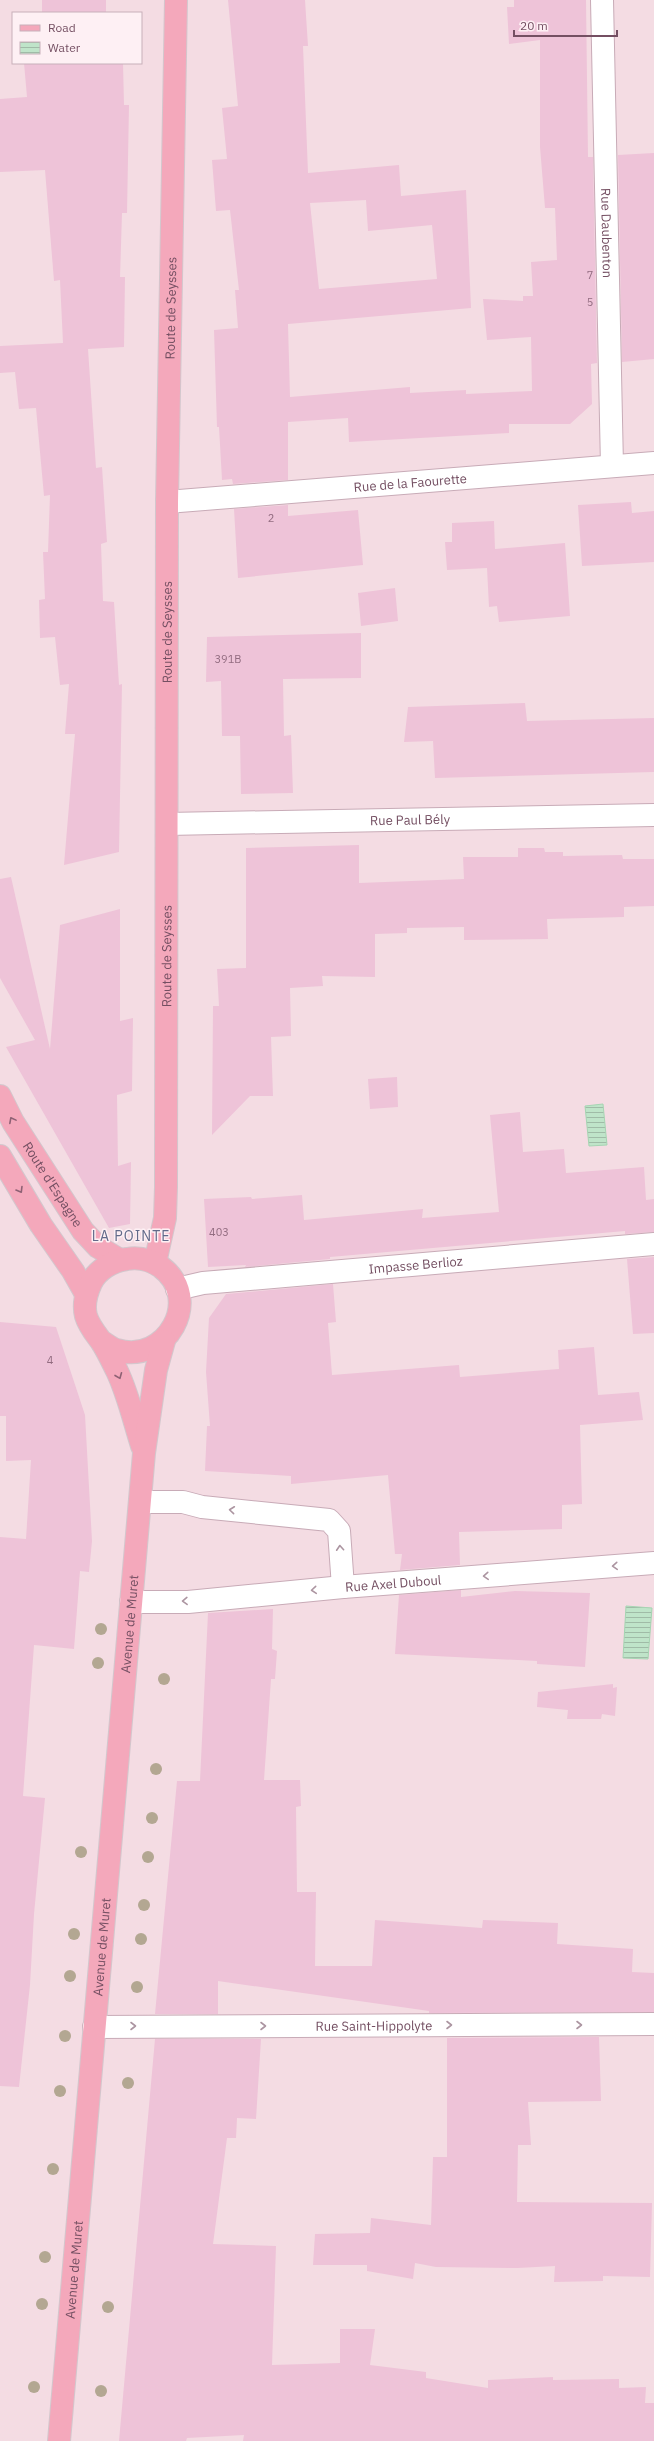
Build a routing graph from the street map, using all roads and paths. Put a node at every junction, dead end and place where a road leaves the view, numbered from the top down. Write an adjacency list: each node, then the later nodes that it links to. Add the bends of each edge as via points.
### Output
1 (176, 0): 5 (main road, Route de Seysses)
2 (602, 0): 4 (street, Rue Daubenton)
3 (654, 464): 4 (street, Rue de la Faourette)
4 (612, 466): 5 (street, Rue de la Faourette)
5 (167, 502): 7 (main road, Route de Seysses)
6 (654, 814): 7 (street, Rue Paul Bély)
7 (167, 824): 12 (main road, Route de Seysses, via 165,1218)
8 (0, 1096): 11 (main road, Route d'Espagne, one-way to 8, via 98,1247 83,1231 13,1122)
9 (0, 1156): 14 (main road, one-way to 14)
10 (654, 1244): 13 (street, Impasse Berlioz, via 203,1283)
11 (120, 1260): 12 (main road, via 138,1258); 14 (main road, via 105,1266 97,1274)
12 (155, 1263): 13 (main road, via 168,1274)
13 (177, 1289): 16 (main road, via 179,1317)
14 (86, 1294): 15 (main road, via 86,1315 94,1334)
15 (101, 1341): 16 (main road, via 116,1350 133,1353 149,1349); 17 (main road, Avenue de Muret, one-way to 17, via 122,1384)
16 (164, 1341): 17 (main road, Avenue de Muret, via 156,1370)
17 (144, 1453): 18 (main road, Avenue de Muret)
18 (140, 1502): 20 (street, one-way to 18, via 339,1532 329,1520 202,1507 183,1502); 21 (main road, Avenue de Muret)
19 (654, 1562): 20 (street, Rue Axel Duboul, one-way to 20)
20 (343, 1587): 21 (street, Rue Axel Duboul, one-way to 21, via 188,1602)
21 (131, 1602): 23 (main road, Avenue de Muret)
22 (654, 2024): 23 (street, Rue Saint-Hippolyte, one-way to 22)
23 (94, 2027): 24 (main road, Avenue de Muret)
24 (59, 2441)

